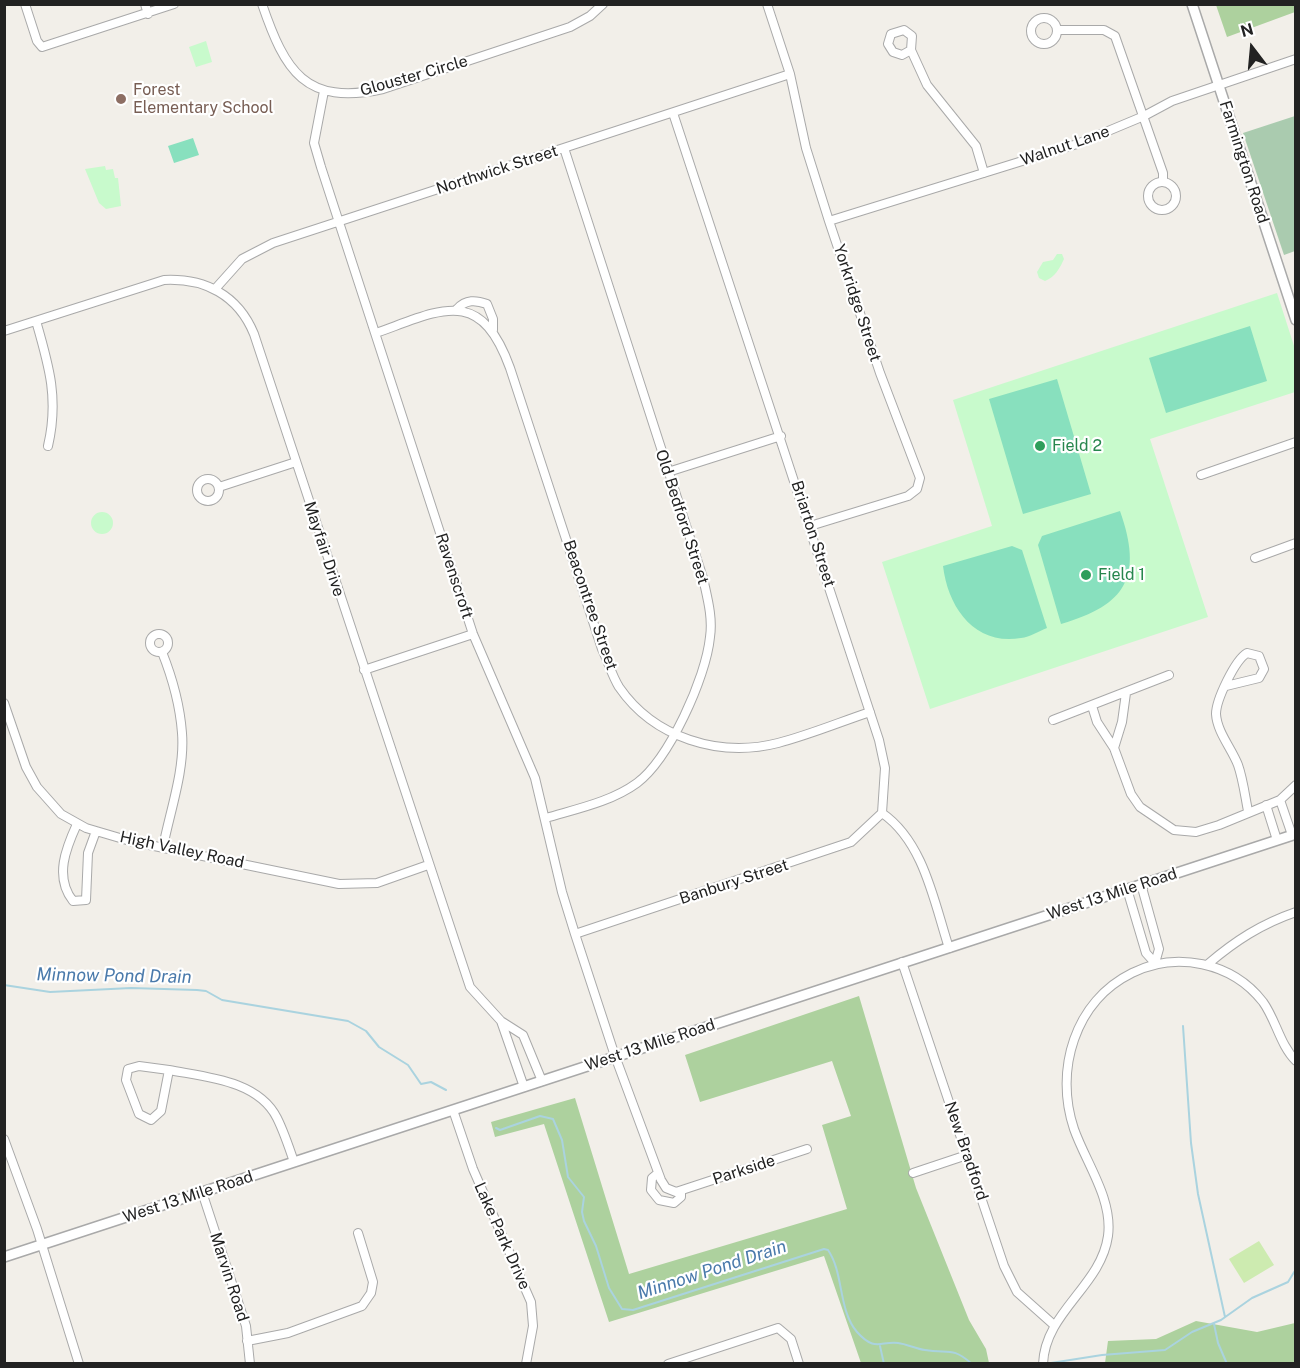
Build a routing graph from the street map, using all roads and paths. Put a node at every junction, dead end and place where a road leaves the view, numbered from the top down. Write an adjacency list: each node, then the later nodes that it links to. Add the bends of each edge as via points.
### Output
1 (25, 4): 8 (street, via 42,47)
2 (145, 4): 8 (street)
3 (174, 4): 8 (street)
4 (262, 4): 14 (street, Glouster Circle, via 288,67)
5 (603, 4): 14 (street, Glouster Circle, via 570,27 383,89 358,94)
6 (767, 4): 12 (street, Yorkridge Street)
7 (1192, 4): 13 (street, Farmington Road)
8 (148, 14)
9 (1058, 30): 16 (street, via 1104,30 1115,36)
10 (910, 50): 18 (street, via 940,105 976,146)
11 (1296, 59): 13 (street, Walnut Lane)
12 (790, 74): 15 (street, Northwick Street); 20 (street, Yorkridge Street, via 806,148)
13 (1219, 85): 16 (street, Walnut Lane, via 1172,101); 24 (street, Farmington Road)
14 (324, 91): 21 (street, Ravenscroft, via 314,143)
15 (673, 113): 17 (street, Northwick Street); 29 (street, Briarton Street)
16 (1144, 116): 18 (street, Walnut Lane, via 1077,144); 19 (street)
17 (564, 148): 21 (street, Northwick Street); 33 (street, Old Bedford Street)
18 (984, 173): 20 (street, Walnut Lane)
19 (1163, 182)
20 (830, 221): 36 (street, Yorkridge Street, via 880,373 920,478 917,489 908,496)
21 (339, 223): 22 (street, Northwick Street, via 253,252); 28 (street, Ravenscroft)
22 (216, 288): 25 (street, Mayfair Drive, via 191,280 164,280); 32 (street, Mayfair Drive, via 239,308 252,328)
23 (458, 309): 26 (street); 26 (street, Beacontree Street, via 477,300 487,304); 28 (street, Beacontree Street, via 440,311)
24 (1296, 320)
25 (36, 321): 27 (street, Mayfair Drive); 31 (street, via 51,373 55,407)
26 (493, 330): 49 (street, Beacontree Street, via 510,368 606,658 619,686 649,718)
27 (4, 331)
28 (376, 333): 39 (street, Ravenscroft)
29 (781, 436): 33 (street); 36 (street, Briarton Street)
30 (1296, 442): 34 (street)
31 (48, 446)
32 (296, 462): 35 (street); 41 (street, Mayfair Drive)
33 (668, 472): 49 (street, Old Bedford Street, via 710,610 704,667)
34 (1202, 475)
35 (219, 487)
36 (810, 526): 47 (street, Briarton Street)
37 (1296, 543): 38 (street)
38 (1255, 558)
39 (473, 634): 41 (street); 56 (street, Ravenscroft, via 535,778)
40 (162, 652): 61 (street, via 182,734)
41 (364, 670): 62 (street, Mayfair Drive)
42 (1169, 675): 44 (street)
43 (1226, 686): 43 (street, via 1259,678 1264,669 1259,656 1247,653 1239,659); 54 (street, via 1216,712 1218,724 1239,766)
44 (1126, 693): 46 (street); 50 (street)
45 (4, 704): 57 (street, High Valley Road, via 37,787 56,809)
46 (1092, 706): 48 (street); 50 (street)
47 (870, 712): 49 (street, Beacontree Street, via 778,743 748,748 720,747); 55 (street, Briarton Street, via 885,768)
48 (1053, 720)
49 (673, 735): 56 (street, Old Bedford Street, via 647,775 628,790)
50 (1114, 748): 54 (street, via 1140,807 1174,830 1196,832)
51 (1296, 785): 52 (street)
52 (1280, 800): 53 (street); 59 (street)
53 (1266, 805): 54 (street); 60 (street)
54 (1248, 811)
55 (882, 813): 66 (street, Banbury Street, via 851,842); 67 (street, via 904,832 917,855)
56 (546, 818): 66 (street, Ravenscroft)
57 (77, 824): 58 (street, High Valley Road); 58 (street, via 65,851 63,868 67,893 73,901 86,900 88,853)
58 (96, 831): 61 (street, High Valley Road)
59 (1294, 835): 60 (street, West 13 Mile Road)
60 (1277, 840): 63 (street, West 13 Mile Road)
61 (163, 847): 62 (street, High Valley Road, via 339,884 377,883)
62 (428, 865): 71 (street, Mayfair Drive, via 470,987)
63 (1141, 884): 64 (street, West 13 Mile Road); 69 (street, via 1159,949)
64 (1127, 889): 67 (street, West 13 Mile Road); 69 (street, via 1146,953)
65 (1296, 912): 70 (street, via 1237,939)
66 (575, 934): 72 (street, Ravenscroft)
67 (949, 948): 68 (street, West 13 Mile Road)
68 (902, 962): 72 (street, West 13 Mile Road); 80 (street, New Bradford)
69 (1155, 963): 70 (street); 89 (street, via 1101,993 1076,1035 1067,1080 1068,1106 1108,1214 1108,1237 1099,1264)
70 (1208, 964): 73 (street, via 1239,979 1263,1003)
71 (501, 1021): 75 (street, Mayfair Drive, via 523,1035); 76 (street, Mayfair Drive)
72 (615, 1056): 75 (street, West 13 Mile Road); 82 (street, Parkside)
73 (1296, 1062)
74 (169, 1070): 74 (street, via 139,1066 128,1069 126,1080 144,1118 152,1120 161,1111); 81 (street, via 224,1081 264,1100 277,1117)
75 (542, 1081): 76 (street, West 13 Mile Road)
76 (524, 1087): 77 (street, West 13 Mile Road)
77 (453, 1110): 81 (street, West 13 Mile Road); 91 (street, Lake Park Drive, via 472,1169 531,1302)
78 (4, 1139): 87 (street)
79 (807, 1149): 84 (street, Parkside)
80 (967, 1155): 83 (street); 89 (street, New Bradford, via 1004,1266 1017,1292)
81 (294, 1162): 85 (street, West 13 Mile Road)
82 (658, 1173): 84 (street, Parkside, via 666,1188); 84 (street, Parkside, via 652,1178 651,1190 659,1200 674,1203 681,1197)
83 (913, 1173)
84 (681, 1191)
85 (202, 1192): 87 (street, West 13 Mile Road); 90 (street, Marvin Road, via 246,1326)
86 (358, 1233): 90 (street, via 373,1282 362,1306 288,1333)
87 (42, 1245): 88 (street, West 13 Mile Road); 92 (street)
88 (4, 1257)
89 (1054, 1325): 96 (street)
90 (247, 1341): 93 (street, Marvin Road)
91 (529, 1363)
92 (79, 1364)
93 (250, 1364)
94 (668, 1364): 95 (street, via 778,1328 791,1339)
95 (800, 1364)
96 (1043, 1364)

